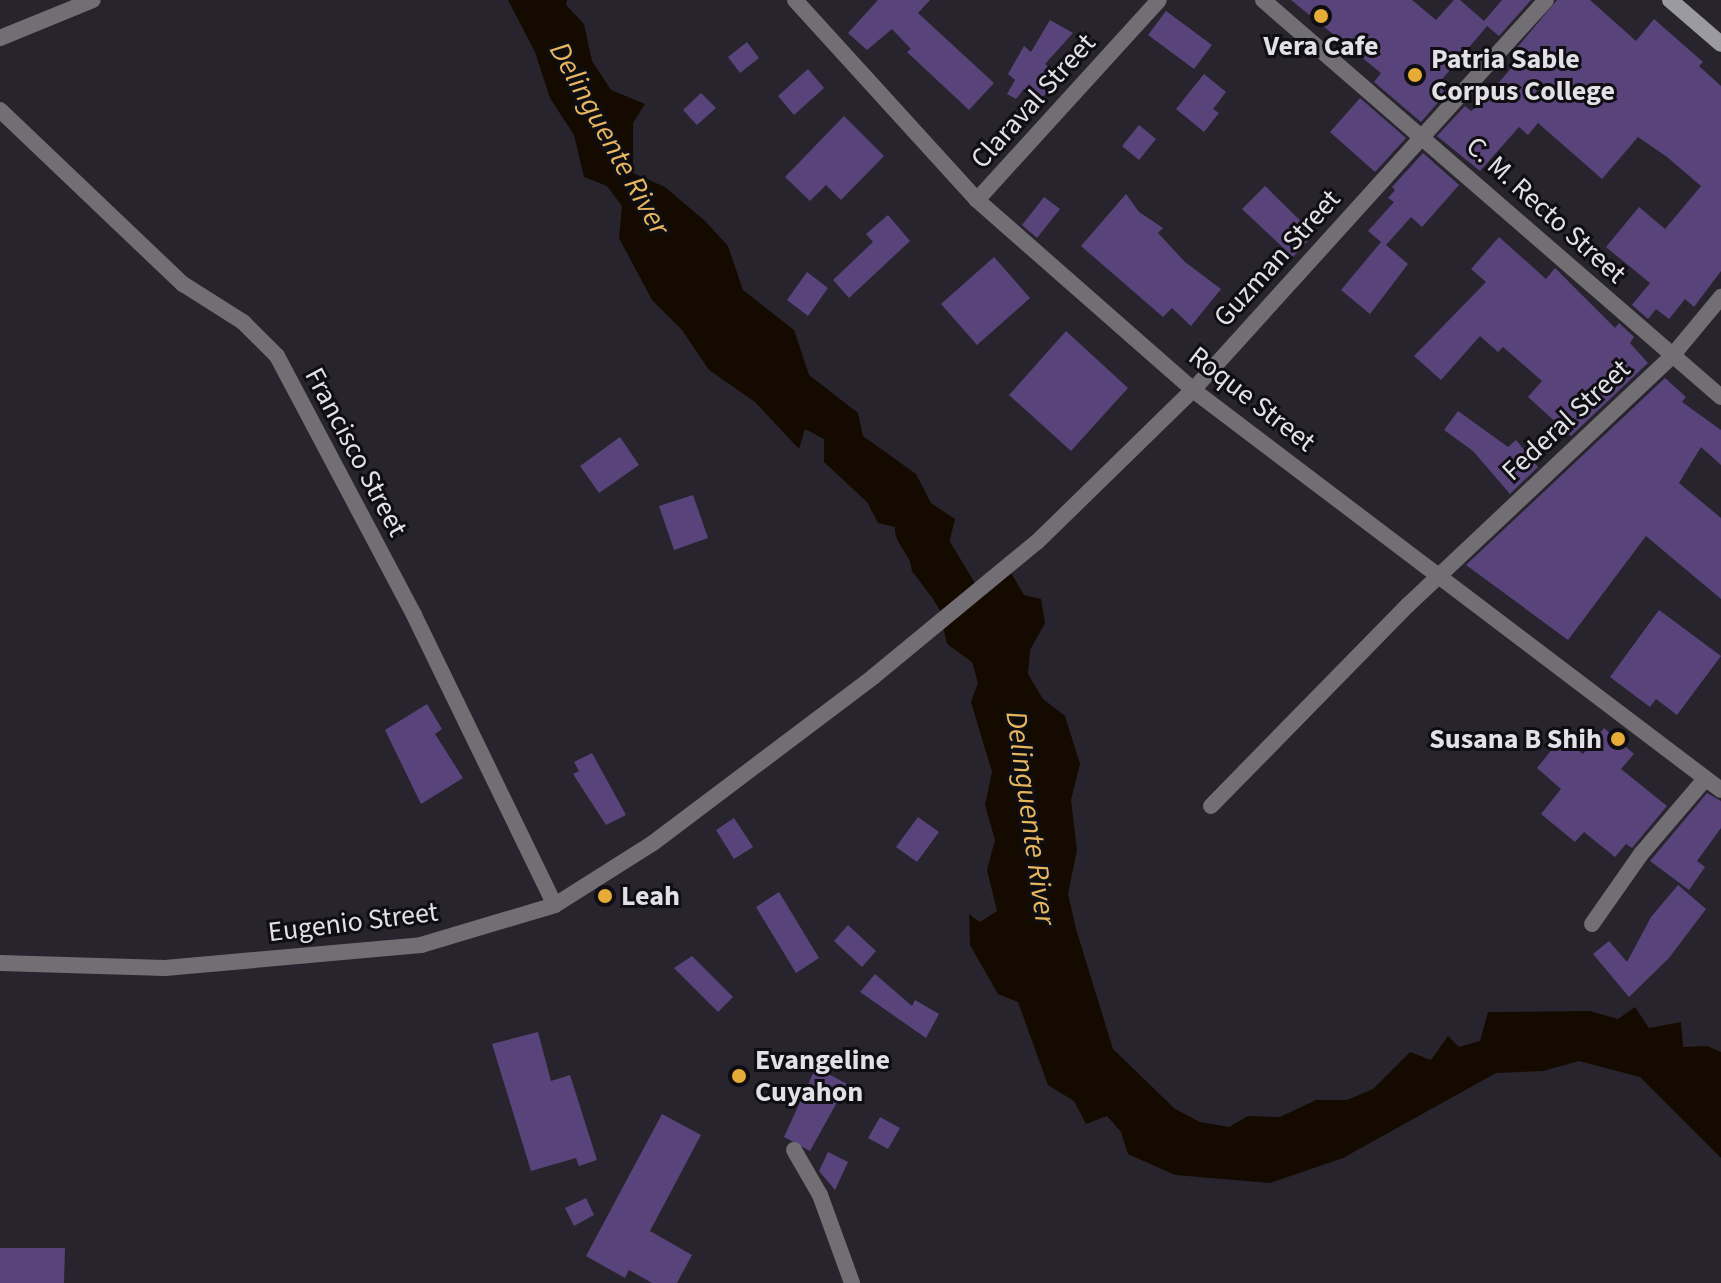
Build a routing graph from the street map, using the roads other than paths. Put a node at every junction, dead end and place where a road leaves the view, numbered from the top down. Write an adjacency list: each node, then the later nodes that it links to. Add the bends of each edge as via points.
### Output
1 (93, 0): 7 (street)
2 (795, 0): 11 (street, Roque Street)
3 (1159, 0): 11 (street, Claraval Street)
4 (1263, 0): 10 (street, C. M. Recto Street)
5 (1546, 0): 10 (street, Guzman Street)
6 (1670, 0): 8 (main road)
7 (0, 38)
8 (1721, 44)
9 (0, 110): 21 (street, Francisco Street, via 183,284 243,322 277,356 414,615)
10 (1424, 136): 13 (street, C. M. Recto Street); 14 (street, Guzman Street)
11 (977, 200): 14 (street, Roque Street)
12 (1721, 297): 13 (street, Federal Street)
13 (1672, 356): 15 (street, C. M. Recto Street); 16 (street, Federal Street)
14 (1193, 390): 16 (street, Roque Street); 17 (street, Guzman Street, via 1037,542)
15 (1721, 397)
16 (1440, 574): 18 (street, Roque Street); 20 (street, Federal Street)
17 (873, 677): 21 (street, Eugenio Street, via 653,843)
18 (1705, 779): 19 (street, Roque Street); 22 (street, via 1641,854)
19 (1721, 790)
20 (1211, 806)
21 (555, 905): 23 (street, Eugenio Street, via 421,945 165,968)
22 (1592, 924)
23 (0, 963)
24 (794, 1150): 25 (street, via 820,1195)
25 (852, 1283)

